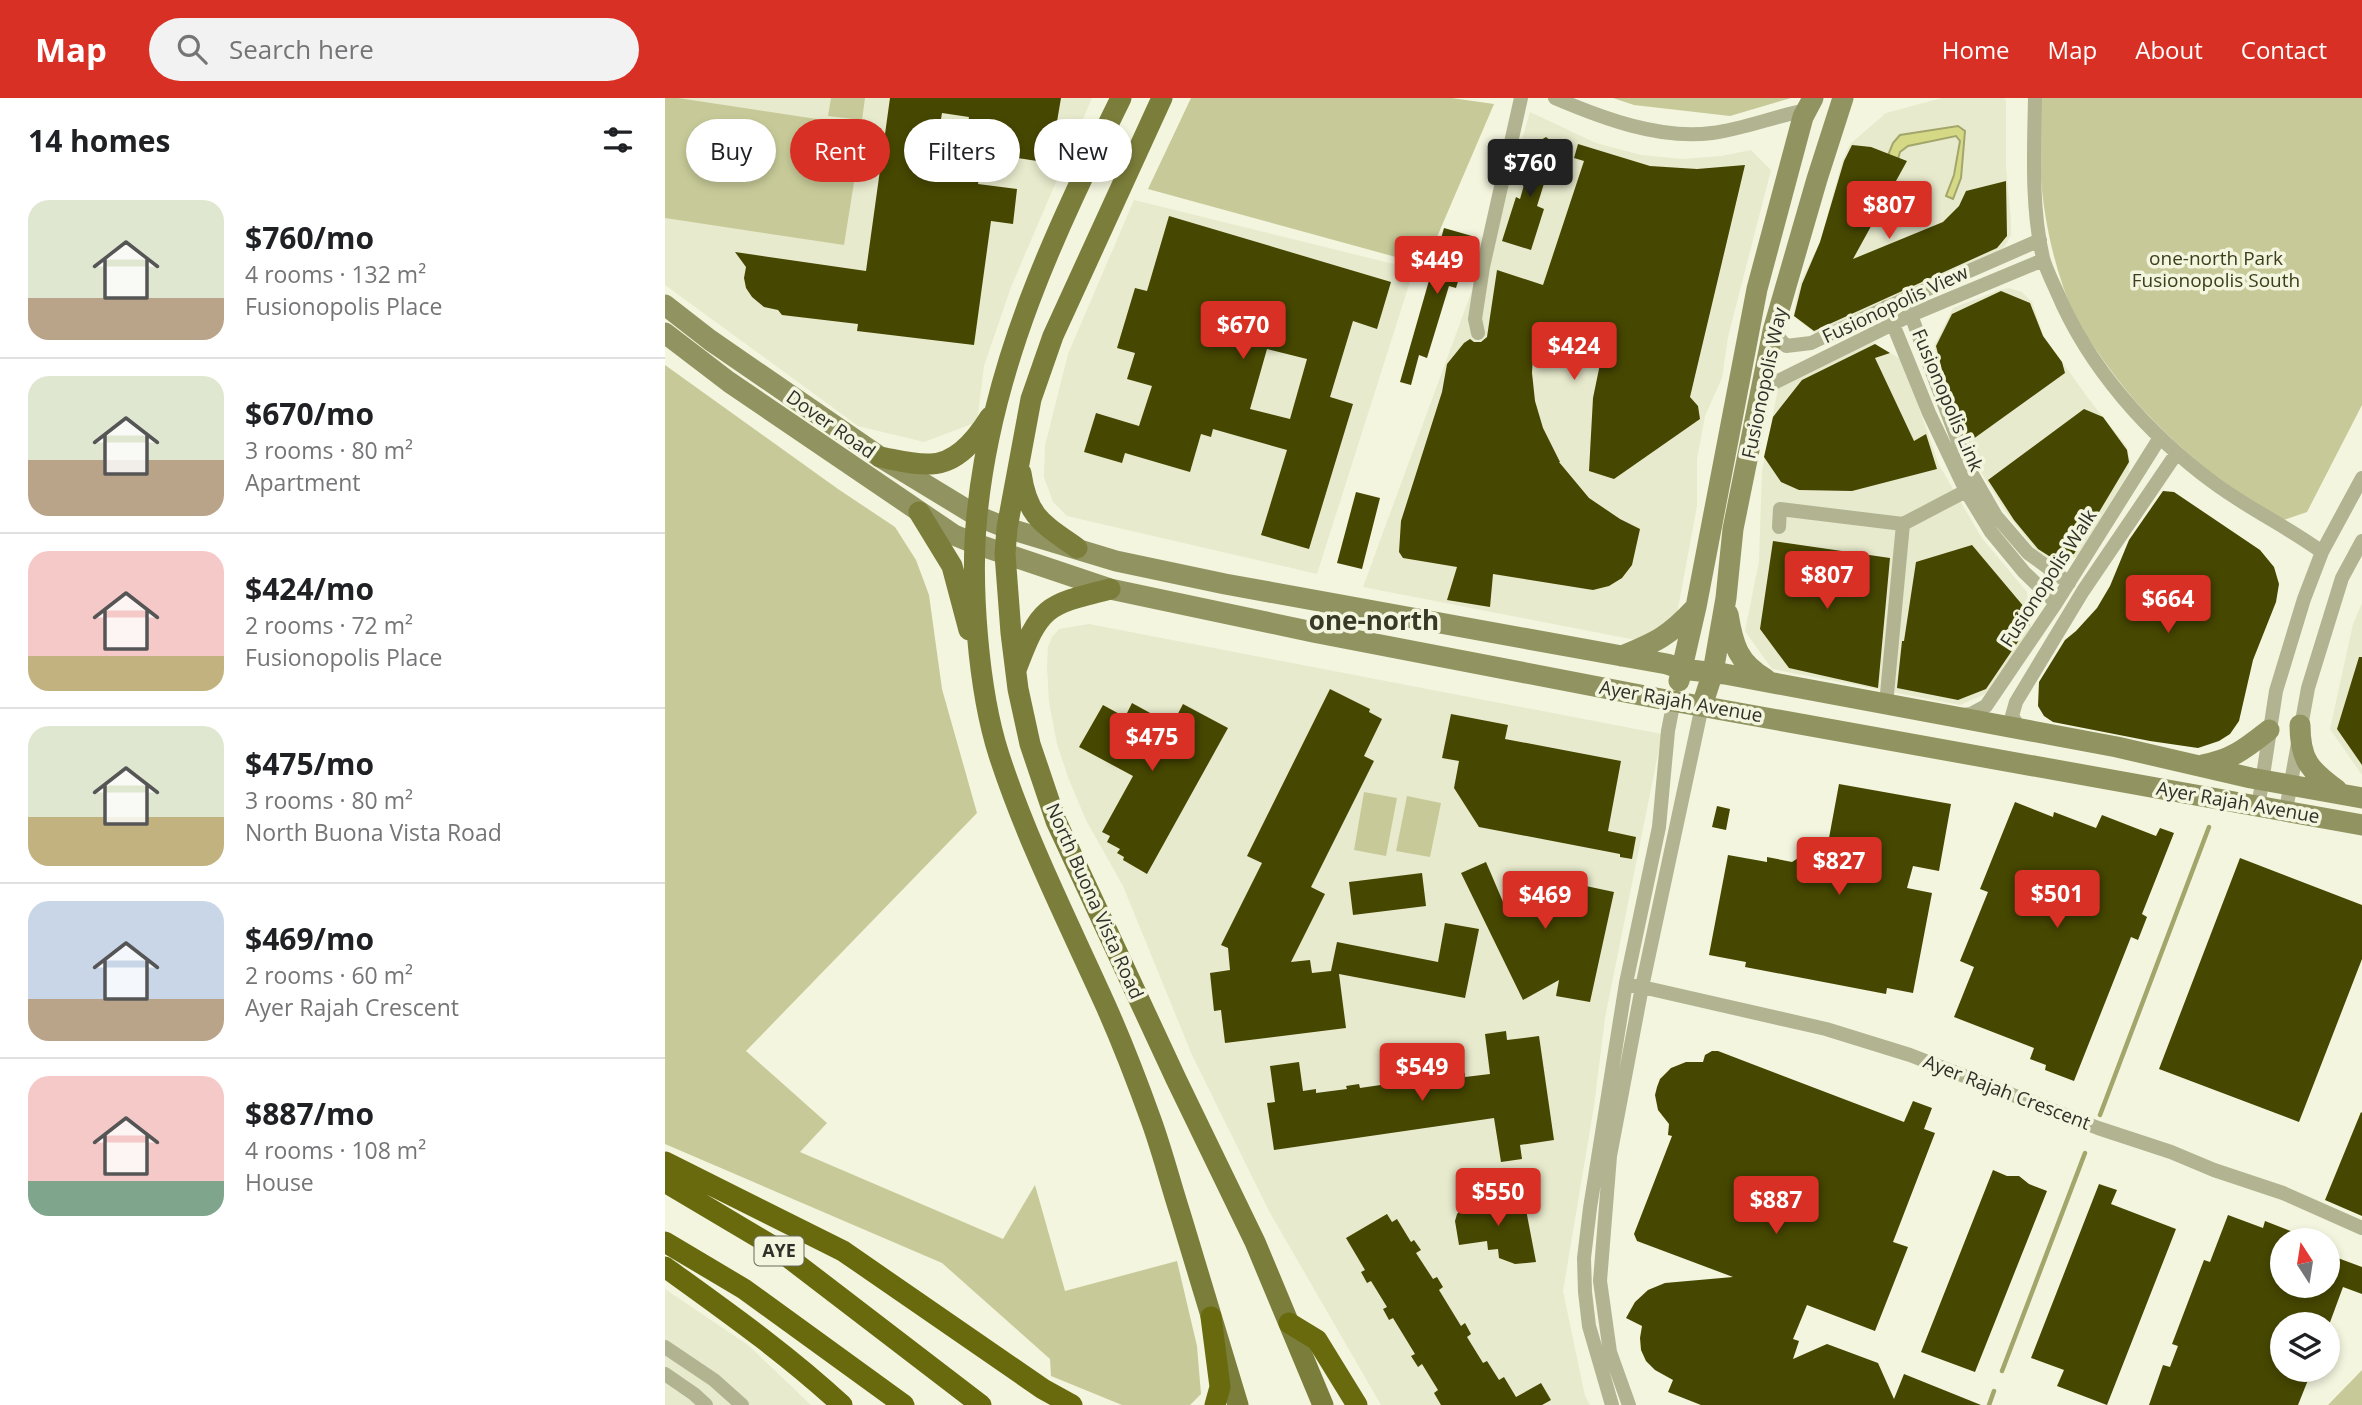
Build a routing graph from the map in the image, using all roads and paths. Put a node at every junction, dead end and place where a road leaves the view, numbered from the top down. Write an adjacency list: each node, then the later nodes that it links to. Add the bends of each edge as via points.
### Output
1 (1121, 98): 19 (main road, North Buona Vista Road, via 1029,297)
2 (1161, 98): 23 (main road, North Buona Vista Road, via 1053,337 1031,400)
3 (1521, 98): 17 (street, via 1483,267 1475,319)
4 (1555, 98): 7 (street, via 1619,121 1677,134 1712,133)
5 (2035, 98): 8 (street)
6 (1844, 99): 7 (street); 15 (street, Fusionopolis Way)
7 (1810, 104): 40 (street, Fusionopolis Way, via 1757,289)
8 (2040, 240): 9 (street); 10 (street, Fusionopolis View)
9 (2043, 260): 13 (street, Fusionopolis View); 20 (street, via 2070,323)
10 (1905, 299): 12 (street, Fusionopolis View); 13 (street, Fusionopolis Link)
11 (665, 305): 22 (street, Dover Road)
12 (1886, 307): 14 (street, Fusionopolis Link); 15 (street, Fusionopolis View, via 1811,343 1786,346)
13 (1911, 315): 14 (street, Fusionopolis View); 36 (street, Fusionopolis Link, via 1959,444 1996,516 2028,553)
14 (1894, 323): 18 (street, Fusionopolis View, via 1774,383); 25 (street, Fusionopolis Link)
15 (1773, 331): 18 (street, Fusionopolis Way)
16 (665, 333): 26 (street, Dover Road)
17 (1478, 333)
18 (1762, 381): 38 (street, Fusionopolis Way, via 1733,529)
19 (996, 408): 22 (main road, via 978,438 957,456 932,464); 27 (main road, North Buona Vista Road)
20 (2159, 439): 21 (street); 36 (street, Fusionopolis Walk)
21 (2176, 454): 34 (street); 53 (street, Fusionopolis Walk, via 2016,702 2012,716)
22 (880, 457): 27 (street, Dover Road)
23 (1020, 460): 29 (main road, North Buona Vista Road); 33 (main road, via 1023,488 1036,518)
24 (2362, 478): 34 (street)
25 (1966, 491): 28 (street); 39 (street, Fusionopolis Link, via 1991,532)
26 (919, 512): 32 (street, Dover Road); 47 (main road, via 952,566)
27 (977, 516): 29 (street, Dover Road); 32 (main road, North Buona Vista Road)
28 (1903, 524): 30 (street, via 1780,509); 46 (street)
29 (1007, 527): 33 (street, Ayer Rajah Avenue); 35 (main road, North Buona Vista Road)
30 (1779, 527)
31 (2362, 541): 52 (street, via 2342,578)
32 (976, 544): 35 (street, Dover Road); 47 (main road, North Buona Vista Road)
33 (1077, 548): 41 (street, Ayer Rajah Avenue, via 1226,584)
34 (2322, 552): 54 (street, via 2304,598)
35 (1005, 554): 37 (street, Ayer Rajah Avenue); 43 (main road, North Buona Vista Road)
36 (2069, 583): 39 (street, Fusionopolis Walk)
37 (1110, 589): 43 (main road, via 1053,605 1037,621); 48 (street, Ayer Rajah Avenue)
38 (1726, 598): 44 (street, Fusionopolis Way); 45 (street, via 1733,643 1742,660)
39 (2056, 603): 51 (street, Fusionopolis Walk, via 1986,706)
40 (1696, 607): 41 (street, via 1668,635); 42 (street, Fusionopolis Way)
41 (1622, 656): 42 (street, Ayer Rajah Avenue)
42 (1682, 669): 44 (street, Ayer Rajah Avenue); 49 (street)
43 (1016, 672): 71 (main road, North Buona Vista Road, via 1031,744 1056,821)
44 (1713, 672): 45 (street, Ayer Rajah Avenue); 50 (street)
45 (1773, 683): 51 (street, Ayer Rajah Avenue)
46 (1887, 694)
47 (986, 696): 70 (main road, North Buona Vista Road, via 999,753 1028,832 1152,1122)
48 (1648, 696): 49 (street, Ayer Rajah Avenue); 55 (street, via 1662,713)
49 (1674, 700): 50 (street, Ayer Rajah Avenue); 55 (street)
50 (1702, 706): 60 (street, Ayer Rajah Avenue); 64 (street)
51 (1952, 716): 53 (street, Ayer Rajah Avenue)
52 (2300, 726): 58 (street); 59 (street, via 2303,752 2313,773)
53 (2020, 729): 56 (street, Ayer Rajah Avenue)
54 (2269, 730): 56 (street, via 2223,762); 57 (street)
55 (1668, 732): 63 (street, via 1659,827)
56 (2193, 766): 57 (street, Ayer Rajah Avenue)
57 (2263, 779): 58 (street, Ayer Rajah Avenue); 60 (street)
58 (2289, 785): 59 (street, Ayer Rajah Avenue); 61 (street)
59 (2353, 796)
60 (2258, 807): 61 (street, Ayer Rajah Avenue)
61 (2286, 810): 62 (street, Ayer Rajah Avenue)
62 (2362, 825)
63 (1626, 985): 64 (street, Ayer Rajah Crescent); 84 (street, via 1584,1258 1589,1326)
64 (1642, 987): 67 (street, Ayer Rajah Crescent, via 1826,1029 1910,1055 2283,1193); 85 (street, via 1610,1156 1600,1281 1605,1331)
65 (665, 1162): 79 (highway, via 843,1251)
66 (665, 1182): 78 (highway, AYE, via 776,1248)
67 (2362, 1228)
68 (665, 1242): 77 (highway, AYE, via 744,1289)
69 (665, 1267): 76 (highway, via 748,1327)
70 (1211, 1317): 80 (highway, via 1220,1387); 81 (main road, North Buona Vista Road)
71 (1289, 1322): 82 (main road, North Buona Vista Road); 83 (highway, via 1317,1340)
72 (665, 1347): 75 (street)
73 (665, 1374): 74 (street)
74 (706, 1405)
75 (742, 1405)
76 (842, 1405)
77 (904, 1405)
78 (981, 1405)
79 (1072, 1405)
80 (1215, 1405)
81 (1238, 1405)
82 (1323, 1405)
83 (1357, 1405)
84 (1612, 1405)
85 (1629, 1405)

